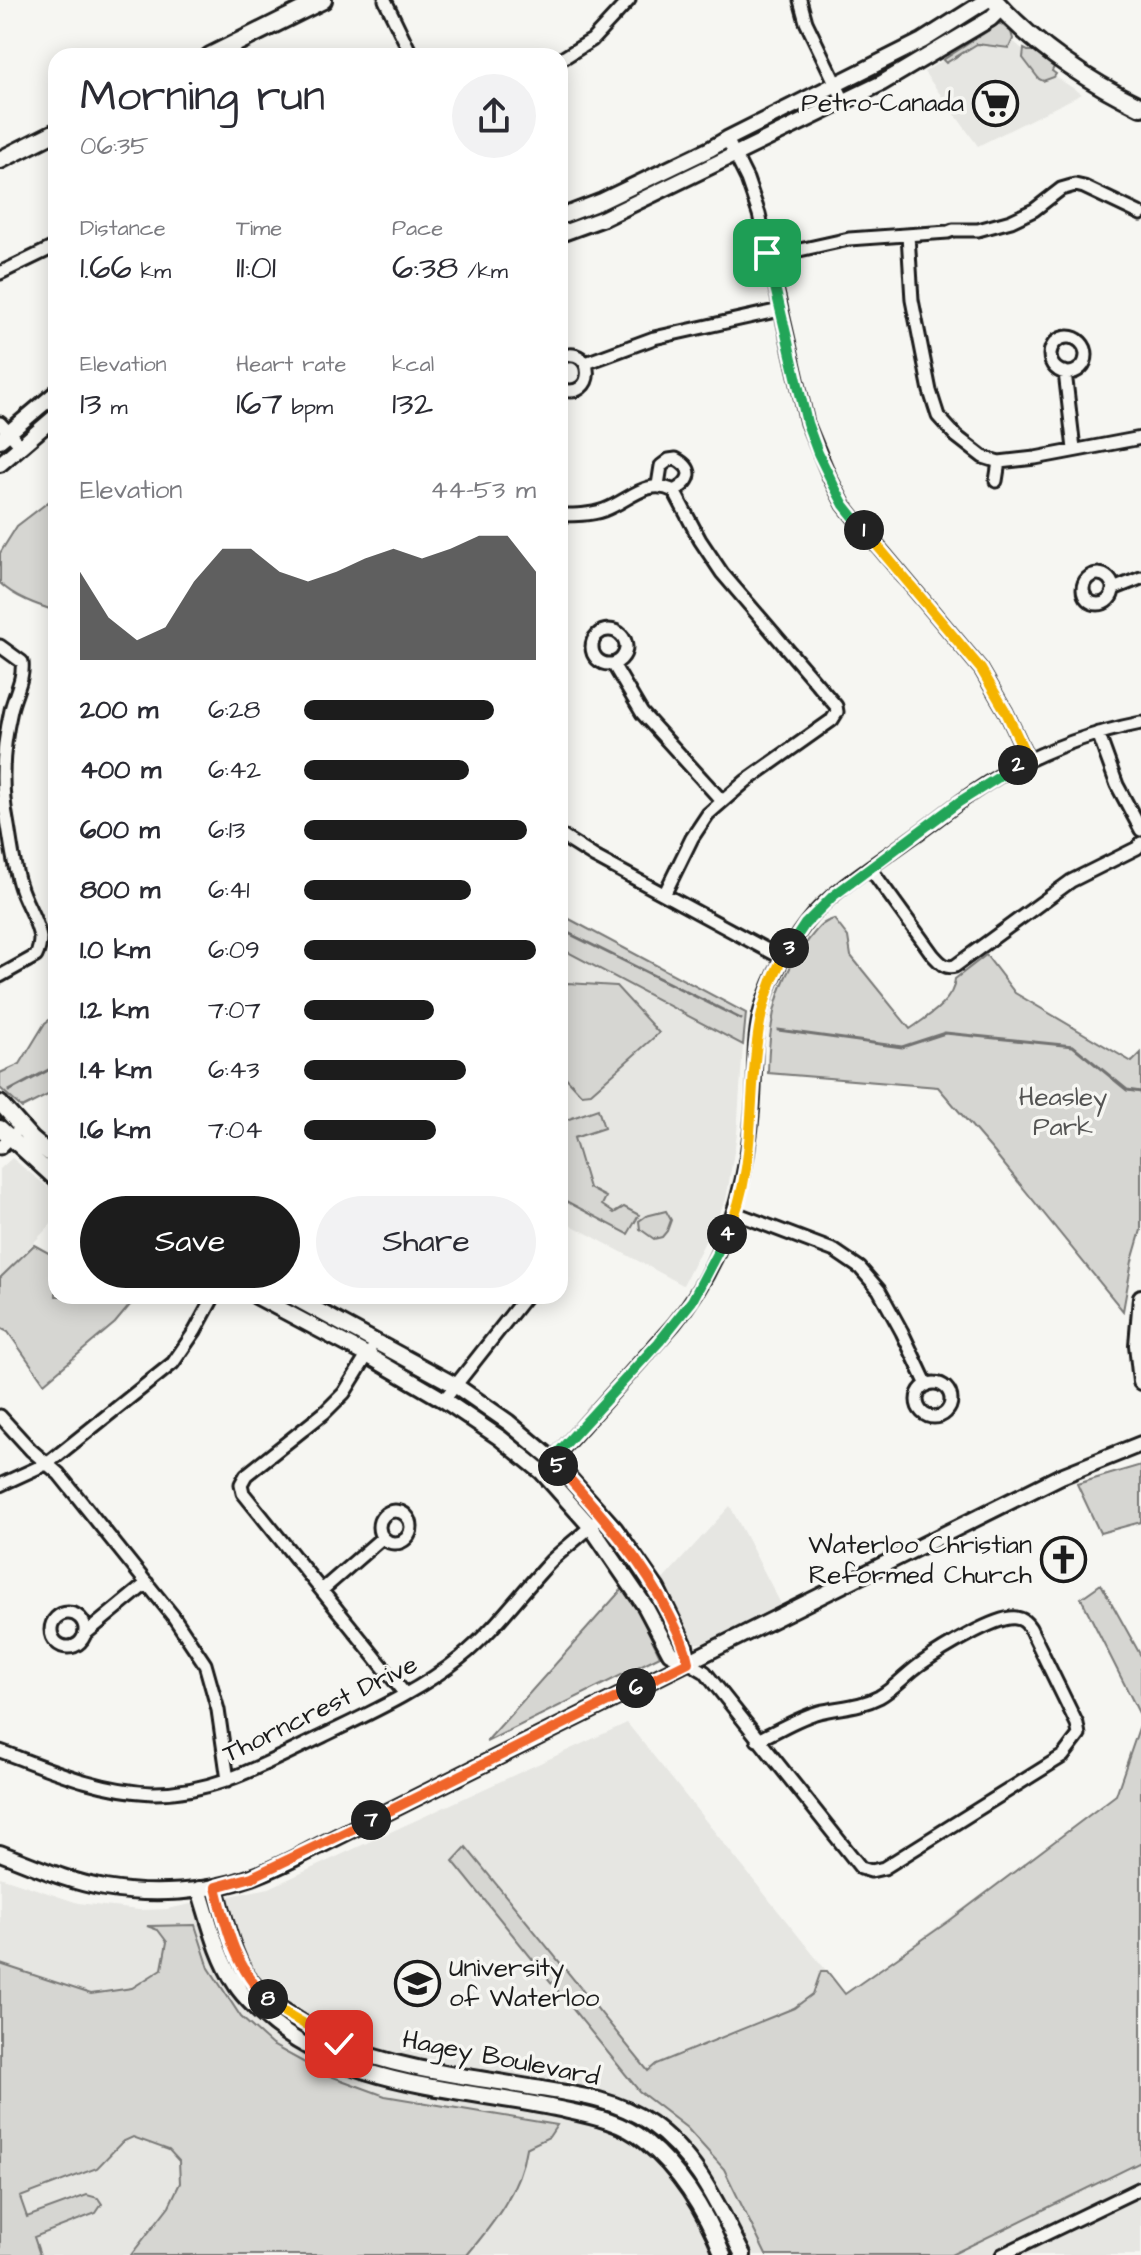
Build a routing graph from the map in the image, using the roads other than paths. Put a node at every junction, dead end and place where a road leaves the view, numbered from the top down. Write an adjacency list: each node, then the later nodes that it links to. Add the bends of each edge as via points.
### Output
1 (323, 0): 6 (main road)
2 (385, 0): 7 (street)
3 (629, 0): 8 (street, via 592,40)
4 (800, 0): 9 (street)
5 (994, 3): 9 (street); 10 (street, via 990,19); 11 (main road, via 1061,59)
6 (226, 48)
7 (408, 48)
8 (568, 55)
9 (835, 85): 10 (street); 13 (street)
10 (844, 101): 15 (street)
11 (1141, 107)
12 (48, 135): 14 (main road)
13 (727, 139): 15 (street); 16 (street)
14 (2, 154)
15 (735, 156): 18 (street); 21 (street, via 754,198)
16 (568, 214)
17 (1141, 214): 19 (street, via 1075,185 1006,223)
18 (568, 231)
19 (908, 235): 21 (street, via 849,239); 34 (street, via 912,300 938,416 983,457)
20 (48, 250): 22 (street)
21 (768, 257): 23 (street)
22 (0, 273)
23 (780, 310): 25 (street, via 654,338); 46 (street, via 807,423 844,505 981,669)
24 (568, 356): 25 (street)
25 (586, 363): 27 (street, via 583,386)
26 (1065, 372): 33 (street)
27 (568, 390)
28 (48, 399): 30 (street)
29 (48, 422): 32 (street)
30 (3, 432): 32 (street)
31 (1141, 438): 33 (street)
32 (20, 445): 35 (street)
33 (1074, 449): 34 (street)
34 (999, 462): 36 (street)
35 (0, 464)
36 (996, 481)
37 (658, 485): 38 (street); 38 (street, via 661,466 676,459 685,464 688,479); 39 (street, via 604,510)
38 (674, 491): 47 (street, via 722,573 837,712)
39 (568, 515)
40 (1141, 578): 41 (street)
41 (1113, 589)
42 (0, 646): 54 (street, via 22,662 6,737 5,811 14,867 40,944 36,956)
43 (613, 664): 47 (street, via 642,713)
44 (1141, 723): 45 (street)
45 (1098, 733): 46 (street); 48 (street, via 1114,779)
46 (1028, 759): 51 (street)
47 (722, 801): 52 (street, via 701,822)
48 (1141, 830)
49 (568, 840): 52 (street)
50 (1141, 843): 51 (street, via 1055,891 949,968 933,955)
51 (870, 868): 53 (street, via 812,916)
52 (665, 893): 53 (street)
53 (782, 958): 59 (street, via 759,1022 749,1147)
54 (0, 976)
55 (0, 1103): 56 (street)
56 (8, 1135): 57 (street); 58 (street)
57 (48, 1155)
58 (48, 1172)
59 (735, 1213): 68 (street, via 835,1251 860,1268 879,1290); 72 (street, via 692,1301)
60 (1141, 1297): 66 (street)
61 (209, 1304): 73 (street, via 178,1358)
62 (273, 1304): 65 (street)
63 (303, 1304): 65 (street)
64 (520, 1304): 67 (street)
65 (371, 1349): 67 (street); 69 (street); 79 (street, via 344,1393 241,1484)
66 (1141, 1382)
67 (455, 1385): 69 (street); 72 (street)
68 (927, 1385)
69 (444, 1400): 74 (street)
70 (0, 1416): 73 (street)
71 (1141, 1444): 81 (street, via 1061,1476)
72 (552, 1459): 74 (street); 76 (street)
73 (48, 1463): 75 (street); 78 (street)
74 (542, 1472): 76 (street)
75 (0, 1485)
76 (597, 1522): 81 (street, via 615,1529 657,1589); 82 (street, Thorncrest Drive, via 550,1562 463,1656)
77 (383, 1537): 79 (street)
78 (147, 1583): 80 (street); 85 (street, via 205,1664)
79 (322, 1590): 82 (street)
80 (84, 1635)
81 (688, 1662): 83 (street, via 705,1672); 87 (street, via 286,1862)
82 (405, 1694): 85 (street, Thorncrest Drive)
83 (757, 1740): 83 (street, via 861,1868 871,1871 884,1868 1063,1756 1079,1735 1030,1628 1016,1618 995,1621 958,1642 880,1696 797,1720)
84 (0, 1751): 85 (street, Thorncrest Drive, via 122,1790 186,1791)
85 (228, 1780)
86 (0, 1853): 88 (street, via 104,1888)
87 (216, 1887): 88 (street); 91 (street, Hagey Boulevard, via 248,1978 284,2012 339,2044 382,2059 619,2105 683,2152 708,2184)
88 (199, 1889): 90 (street, Hagey Boulevard, via 236,1986 274,2025 367,2073 538,2104 622,2127 645,2140 683,2179)
89 (1141, 2188): 92 (street)
90 (723, 2255)
91 (743, 2255)
92 (1002, 2255)

